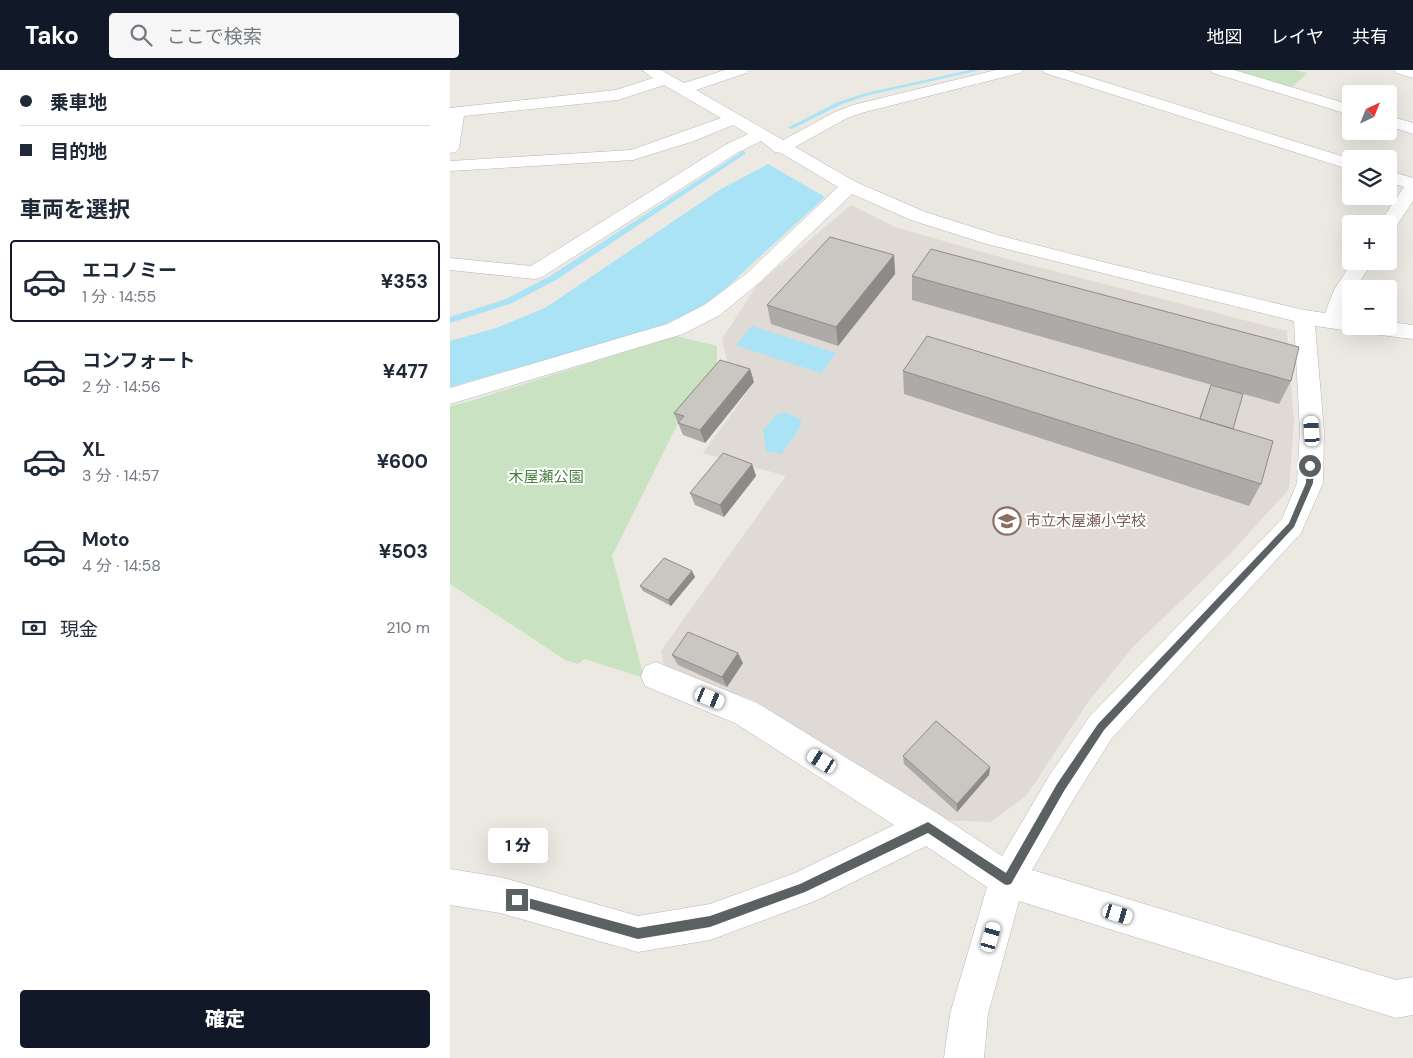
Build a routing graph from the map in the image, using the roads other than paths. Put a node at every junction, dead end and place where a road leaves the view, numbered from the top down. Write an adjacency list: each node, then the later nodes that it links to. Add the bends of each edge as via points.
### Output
1 (650, 70): 8 (street)
2 (741, 70): 9 (street)
3 (1015, 70): 17 (street, via 859,108)
4 (1050, 70): 18 (street)
5 (1218, 70): 10 (street)
6 (1402, 70): 7 (street)
7 (1413, 73)
8 (665, 79): 9 (street); 11 (street, via 611,96)
9 (682, 89): 12 (street)
10 (1342, 107)
11 (453, 112): 16 (street)
12 (733, 119): 15 (street); 19 (street, via 688,138 632,155)
13 (1398, 124): 14 (street)
14 (1413, 129)
15 (760, 135): 17 (street); 24 (street, via 731,149 535,273)
16 (450, 148)
17 (782, 148): 21 (street)
18 (1342, 162)
19 (450, 166)
20 (1397, 179): 22 (street)
21 (850, 186): 26 (street, via 918,216 994,240); 31 (street, via 753,278 712,310 675,329)
22 (1413, 186): 23 (street)
23 (1394, 215)
24 (450, 264)
25 (1342, 292): 27 (street, via 1336,306)
26 (1304, 317): 28 (street); 34 (street, via 1312,431 1310,483 1292,525 1101,727)
27 (1342, 321)
28 (1342, 323)
29 (1397, 331): 30 (street)
30 (1412, 333)
31 (450, 396)
32 (656, 676): 33 (street, via 746,713)
33 (928, 827): 34 (street); 35 (street, via 802,888 765,902 710,922 638,934 500,895)
34 (1007, 880): 36 (street, via 1396,999); 37 (street, via 969,1014)
35 (450, 887)
36 (1413, 996)
37 (964, 1058)

